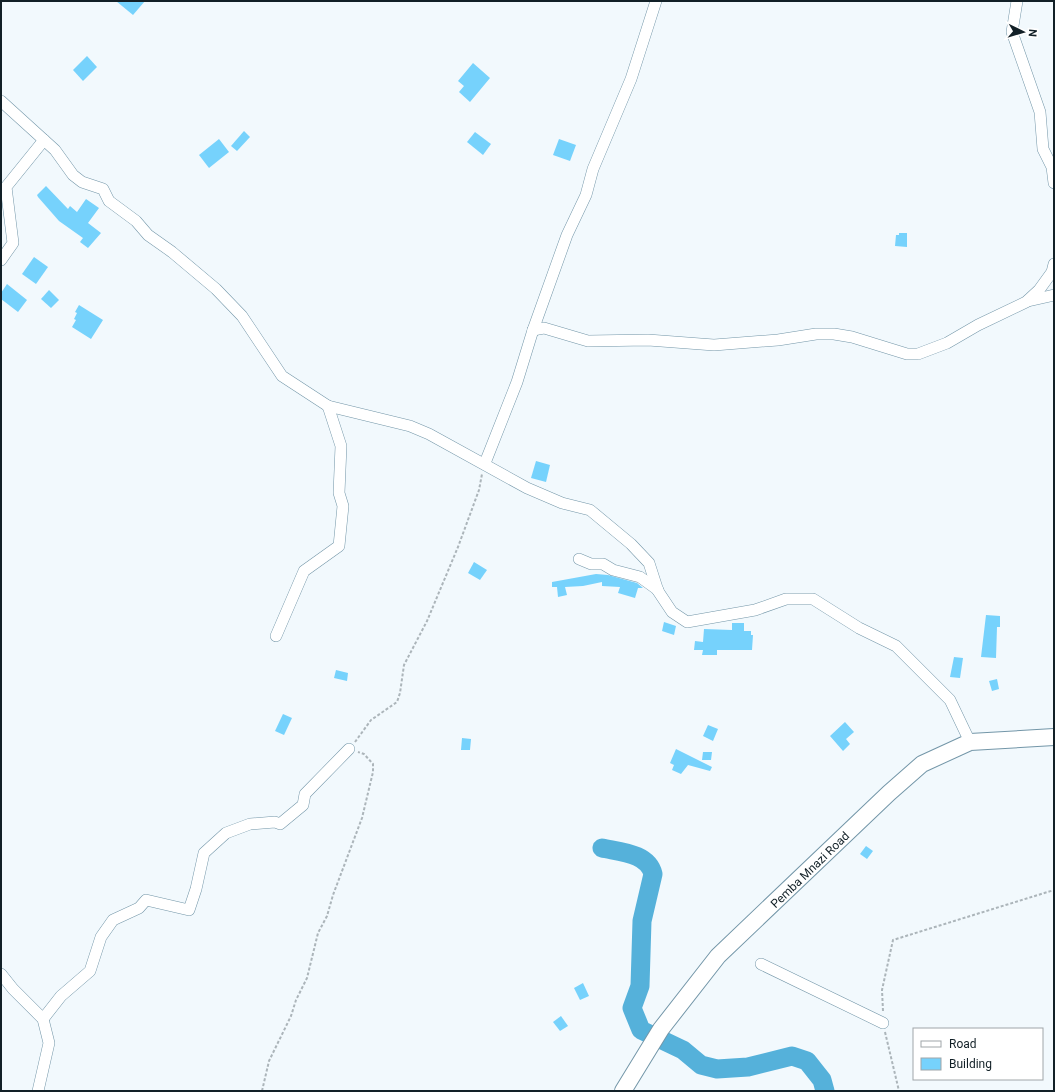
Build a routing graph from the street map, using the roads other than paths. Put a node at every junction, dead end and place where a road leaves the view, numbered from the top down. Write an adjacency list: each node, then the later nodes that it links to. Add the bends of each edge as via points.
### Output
1 (656, 1): 10 (street, via 631,79 593,169 586,195 567,236)
2 (1017, 1): 5 (street, via 1012,32 1040,112 1043,149 1052,167)
3 (1, 101): 4 (street)
4 (44, 140): 6 (street, via 6,187 13,243); 11 (street, via 55,150 73,175 82,182 103,189 109,201 216,289 242,316 282,376)
5 (1054, 183)
6 (1, 260)
7 (1054, 264): 9 (street, via 1052,272 1039,290)
8 (1054, 295): 9 (street)
9 (1026, 302): 10 (street, via 918,354 907,354 834,334 714,345 648,340 588,341 544,328)
10 (533, 330): 12 (street, via 517,382)
11 (328, 406): 12 (street, via 410,426); 15 (street, via 341,446 339,493 343,506 339,546 304,571)
12 (485, 463): 14 (street, via 527,488 562,503 590,510 604,520 649,563)
13 (579, 559): 14 (street, via 640,577)
14 (658, 591): 17 (street, via 672,612 687,622 755,610 786,599 813,599 859,628 896,646 950,700)
15 (276, 636)
16 (1054, 737): 17 (main road, Pemba Mnazi Road)
17 (970, 742): 24 (main road, Pemba Mnazi Road, via 922,764 718,956 649,1046)
18 (349, 749): 21 (street, via 305,794 303,805 280,824 250,824 226,833 204,853 189,910 146,900 139,908 113,920 101,938 90,971 61,996)
19 (761, 964): 22 (street)
20 (1, 974): 21 (street, via 12,989)
21 (44, 1019): 23 (street, via 49,1043)
22 (883, 1023)
23 (38, 1091)
24 (623, 1091)

